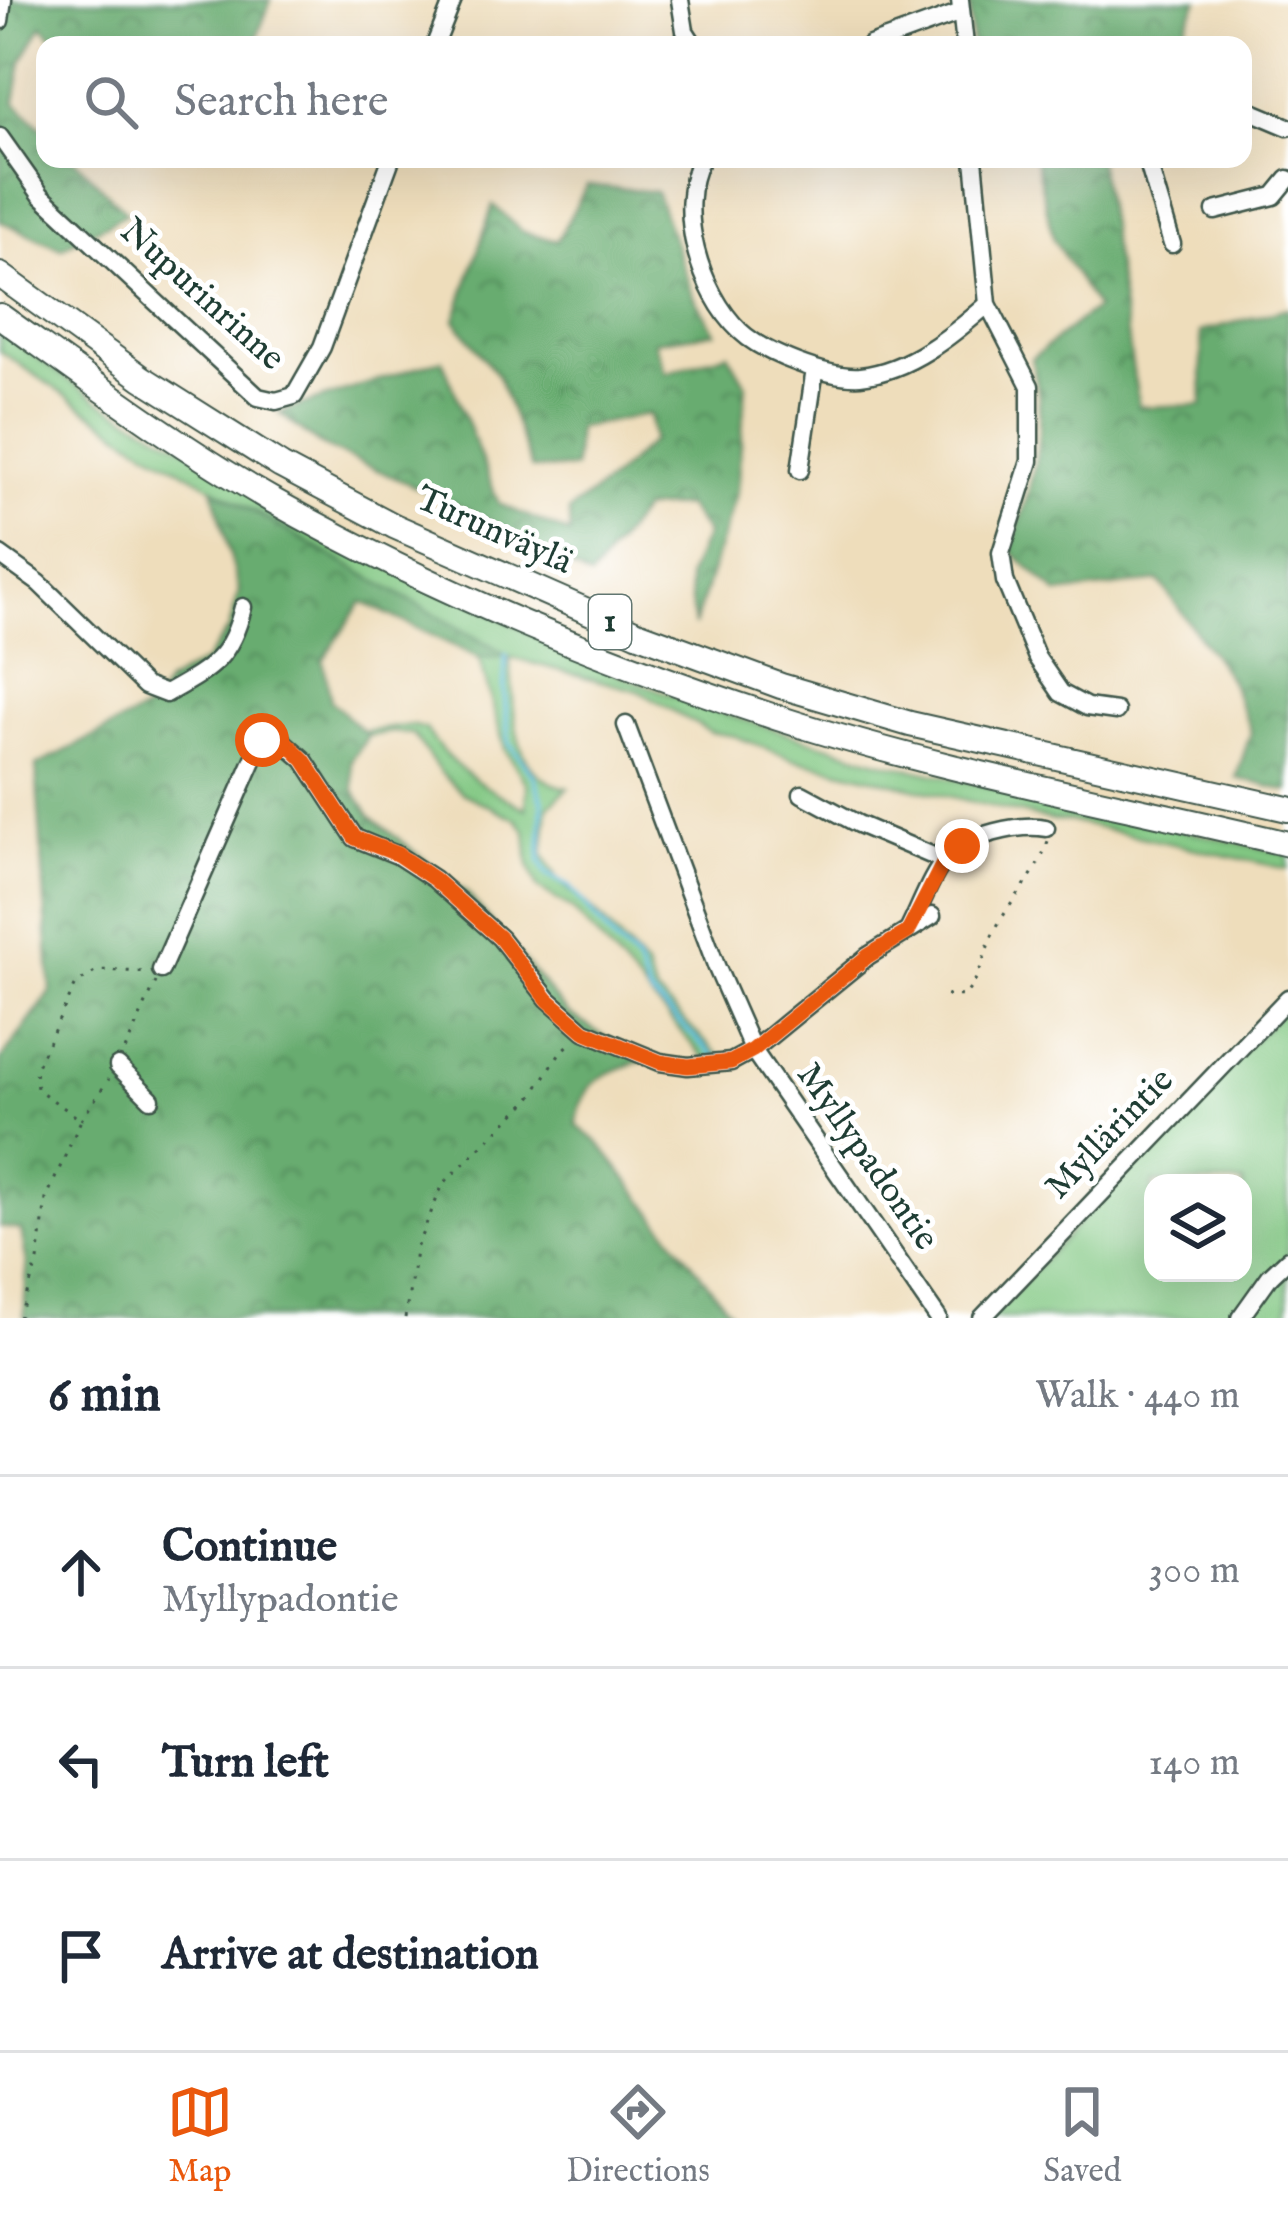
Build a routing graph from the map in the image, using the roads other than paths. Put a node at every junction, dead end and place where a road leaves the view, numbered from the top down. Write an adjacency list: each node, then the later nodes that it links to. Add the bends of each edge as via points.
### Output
1 (3, 0): 5 (street)
2 (453, 0): 6 (street)
3 (680, 0): 7 (street)
4 (960, 6): 8 (street); 9 (street)
5 (0, 21)
6 (439, 36)
7 (688, 36)
8 (891, 36)
9 (964, 36)
10 (1252, 112): 11 (street)
11 (1288, 127)
12 (0, 137): 13 (street, Nupurinrinne, via 41,195 258,397 276,401 294,396 322,347)
13 (388, 168)
14 (697, 168): 23 (street, via 690,214 724,311 742,334)
15 (975, 168): 21 (street)
16 (1150, 168): 19 (street)
17 (1288, 179): 18 (street, via 1274,196)
18 (1215, 211)
19 (1172, 244)
20 (0, 275): 30 (highway, Turunväylä / 1, via 281,466 394,526 637,633 910,724)
21 (988, 304): 23 (street, via 942,343 881,371); 27 (street, via 1030,386 1030,461 1001,553 1005,580 1061,693)
22 (0, 316): 32 (highway, Turunväylä / 1, via 270,499 628,664 911,757)
23 (815, 369): 24 (street)
24 (800, 470)
25 (0, 555): 26 (street, via 145,686 166,694 216,665 236,638)
26 (243, 607)
27 (1116, 711)
28 (626, 725): 38 (street)
29 (802, 794): 33 (street)
30 (1288, 809)
31 (1046, 828): 33 (street, via 1019,825 962,846)
32 (1288, 844)
33 (945, 861): 35 (street)
34 (932, 916): 35 (street)
35 (908, 932): 38 (street)
36 (161, 970): 38 (street, Myllypadontie, via 262,740 273,733 304,760 355,838 434,879 584,1031 688,1066 731,1062)
37 (1288, 998): 43 (street, Myllärintie)
38 (753, 1050): 42 (street, Myllypadontie)
39 (118, 1066): 40 (street)
40 (151, 1099)
41 (1288, 1259): 44 (street)
42 (938, 1318)
43 (982, 1318)
44 (1240, 1318)

